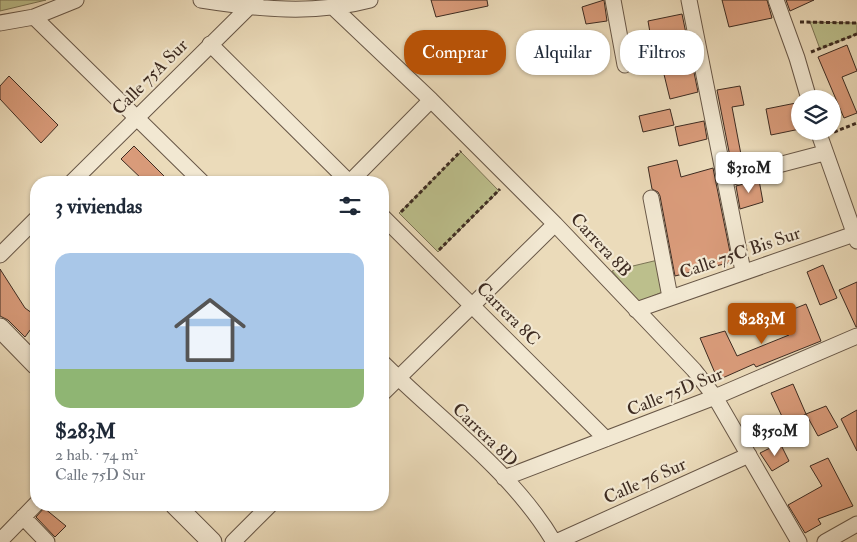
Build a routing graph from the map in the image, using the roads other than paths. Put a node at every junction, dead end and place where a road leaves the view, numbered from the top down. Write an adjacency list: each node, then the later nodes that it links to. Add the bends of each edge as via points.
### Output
1 (76, 0): 9 (street)
2 (201, 0): 7 (street)
3 (370, 0): 8 (street)
4 (613, 0): 11 (street)
5 (690, 0): 22 (street)
6 (776, 0): 13 (street)
7 (252, 4): 8 (street, via 296,10); 12 (street, Calle 75A Sur)
8 (334, 8): 14 (street, Carrera 8B)
9 (34, 17): 10 (street); 15 (street)
10 (0, 23)
11 (620, 38)
12 (210, 44): 15 (street, Calle 75A Sur); 20 (street)
13 (806, 90)
14 (431, 100): 21 (street); 26 (street, Carrera 8B)
15 (136, 117): 18 (street, Calle 75A Sur); 19 (street)
16 (821, 140): 17 (street)
17 (824, 153): 22 (street); 27 (street)
18 (78, 176)
19 (196, 176)
20 (344, 176)
21 (356, 176)
22 (725, 179): 29 (street)
23 (651, 198): 30 (street)
24 (389, 223): 31 (street, Carrera 8C)
25 (30, 224): 28 (street)
26 (555, 224): 31 (street); 32 (street, Carrera 8B)
27 (856, 236): 29 (street, Calle 75C Bis Sur)
28 (0, 256)
29 (743, 272): 30 (street, Calle 75C Bis Sur)
30 (670, 297): 32 (street, Calle 75C Bis Sur)
31 (472, 305): 37 (street); 40 (street, Carrera 8C)
32 (636, 310): 39 (street, Carrera 8B, via 694,370)
33 (0, 328): 35 (street)
34 (857, 336): 39 (street, Calle 75D Sur)
35 (30, 359)
36 (389, 369): 37 (street, Carrera 8D)
37 (398, 378): 38 (street); 42 (street, Carrera 8D)
38 (389, 387)
39 (715, 397): 40 (street, Calle 75D Sur); 41 (street, Carrera 8B)
40 (606, 439): 42 (street, Calle 75D Sur)
41 (749, 455): 52 (street, Calle 76 Sur); 53 (street, Carrera 8B)
42 (504, 478): 52 (street, Carrera 8D, via 542,521)
43 (30, 510): 46 (street)
44 (181, 511): 50 (street)
45 (264, 511): 51 (street)
46 (23, 518): 48 (street); 49 (street)
47 (857, 524): 54 (street)
48 (0, 541)
49 (47, 542)
50 (212, 542)
51 (233, 542)
52 (555, 542)
53 (799, 542)
54 (825, 542)

